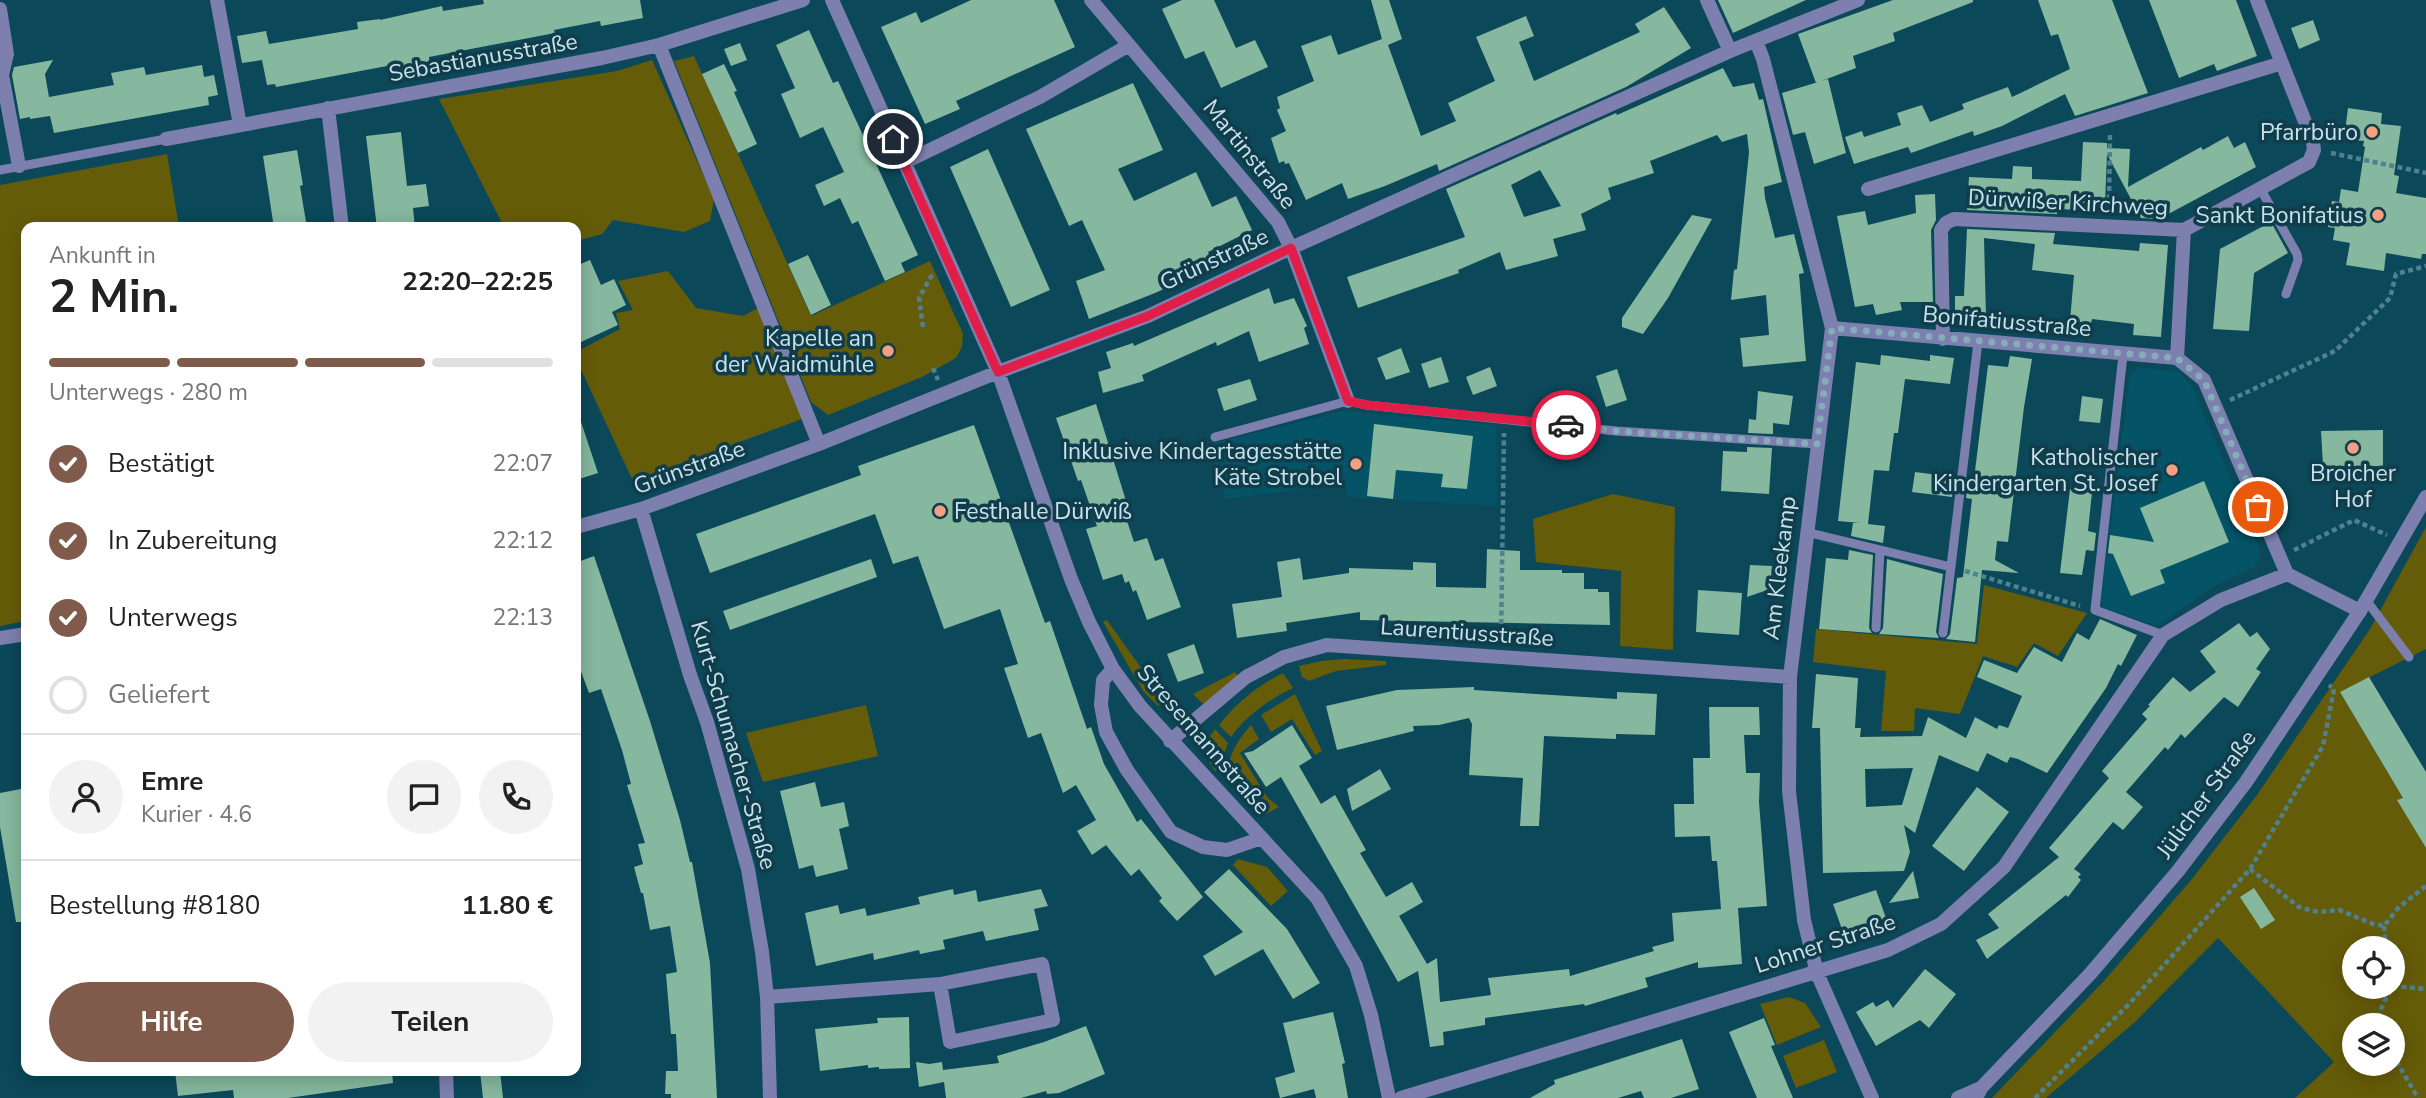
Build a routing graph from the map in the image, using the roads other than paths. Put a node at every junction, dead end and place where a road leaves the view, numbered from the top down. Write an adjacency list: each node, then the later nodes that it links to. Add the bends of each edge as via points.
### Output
1 (217, 0): 15 (street)
2 (803, 0): 10 (street, Sebastianusstraße)
3 (832, 0): 17 (street, Stresemannstraße)
4 (1091, 0): 11 (street, Martinstraße)
5 (1707, 0): 12 (street)
6 (1858, 0): 9 (street, Grünstraße)
7 (2258, 0): 13 (street)
8 (0, 9): 18 (street, via 8,54 2,75)
9 (1756, 41): 12 (street, Grünstraße); 26 (street, Am Kleekamp)
10 (659, 45): 14 (street, Sebastianusstraße); 34 (street)
11 (1129, 45): 17 (street, via 1040,97); 24 (street, Martinstraße, via 1278,222)
12 (1730, 51): 24 (street, Grünstraße)
13 (2282, 63): 20 (street, Dürwißer Kirchweg, via 2314,150 2309,162); 21 (street, Dürwißer Kirchweg)
14 (328, 108): 15 (street, Sebastianusstraße); 22 (street)
15 (240, 125): 16 (street, Sebastianusstraße)
16 (166, 139): 18 (lane)
17 (903, 163): 31 (street, Stresemannstraße)
18 (19, 166): 19 (lane)
19 (0, 170)
20 (2260, 188): 23 (street, Dürwißer Kirchweg); 25 (lane, via 2297,254)
21 (1868, 189)
22 (341, 222)
23 (2184, 230): 27 (street, Dürwißer Kirchweg, via 1954,219 1941,230); 30 (street)
24 (1291, 248): 31 (street, Grünstraße, via 1148,316); 32 (street, Martinstraße)
25 (2286, 294)
26 (1832, 328): 27 (street, Bonifatiusstraße); 35 (street, Am Kleekamp)
27 (1943, 339): 28 (street, Bonifatiusstraße)
28 (1978, 342): 29 (street, Bonifatiusstraße); 41 (lane)
29 (2123, 355): 30 (street, Bonifatiusstraße); 47 (lane, via 2095,610)
30 (2177, 358): 42 (street, via 2204,380)
31 (998, 372): 34 (street, Grünstraße); 50 (street, Stresemannstraße, via 1071,579)
32 (1348, 401): 33 (lane); 35 (lane, via 1616,431)
33 (1215, 437)
34 (819, 444): 37 (street, Grünstraße)
35 (1817, 444): 39 (street, Am Kleekamp)
36 (2426, 497): 43 (street, Jülicher Straße)
37 (641, 509): 38 (street, Grünstraße); 56 (street, Kurt-Schumacher-Straße, via 748,869)
38 (581, 526)
39 (1806, 532): 40 (lane); 51 (street, Am Kleekamp)
40 (1880, 550): 41 (lane); 44 (lane)
41 (1951, 567): 45 (lane)
42 (2287, 574): 43 (street); 47 (street, Lohner Straße, via 2221,600)
43 (2363, 606): 49 (lane); 58 (street, Jülicher Straße, via 2246,782 2178,871)
44 (1876, 628)
45 (1943, 633)
46 (21, 635): 48 (street)
47 (2163, 635): 54 (street, Lohner Straße, via 2004,867 1941,923 1888,950)
48 (0, 638)
49 (2409, 657)
50 (1114, 668): 52 (street, Stresemannstraße); 53 (street, Stresemannstraße, via 1103,680 1106,732 1126,770 1171,832 1203,847 1227,850)
51 (1790, 677): 52 (street, Laurentiusstraße, via 1327,645 1284,657 1246,677); 54 (street, Am Kleekamp, via 1789,791 1804,920)
52 (1170, 741): 53 (street, Stresemannstraße)
53 (1262, 838): 61 (street, Stresemannstraße, via 1317,898 1356,966)
54 (1817, 972): 62 (street, Lohner Straße); 63 (street, Am Kleekamp)
55 (940, 984): 55 (street, via 950,1042 1053,1020 1042,964); 56 (street)
56 (767, 998): 60 (street, Kurt-Schumacher-Straße)
57 (446, 1076): 59 (street)
58 (1979, 1093): 64 (street, Jülicher Straße)
59 (447, 1098)
60 (770, 1098)
61 (1389, 1098)
62 (1401, 1098)
63 (1872, 1098)
64 (1958, 1098)

